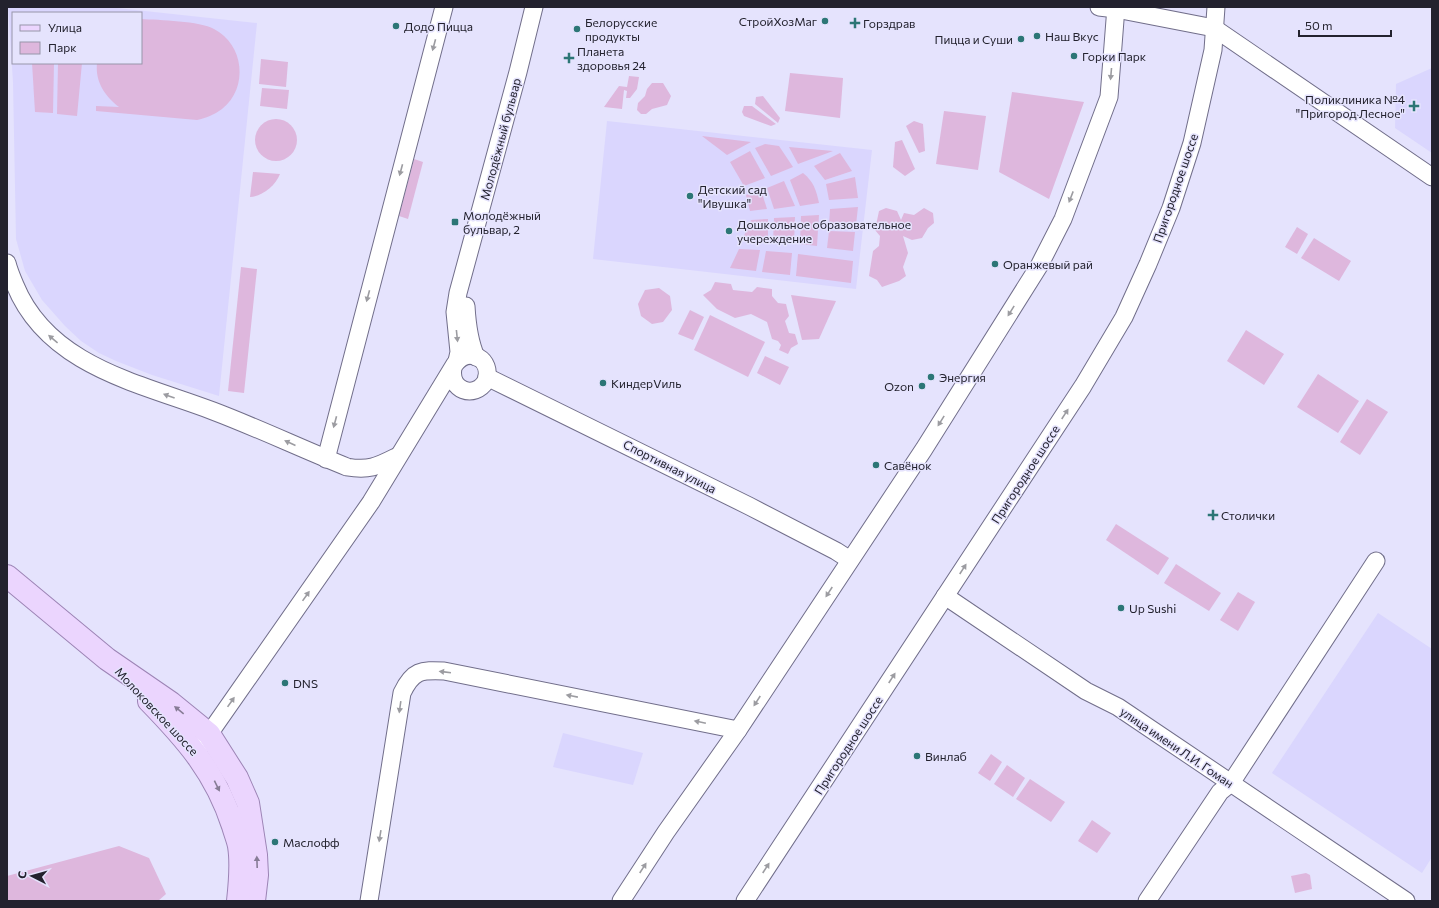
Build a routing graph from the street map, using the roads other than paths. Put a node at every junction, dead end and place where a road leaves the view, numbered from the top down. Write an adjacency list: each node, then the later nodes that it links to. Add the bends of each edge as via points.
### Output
1 (444, 7): 16 (street, one-way to 16)
2 (534, 7): 9 (street, Молодёжный бульвар)
3 (1099, 7): 5 (street)
4 (1216, 7): 6 (street, Пригородное шоссе)
5 (1116, 8): 6 (street); 17 (street, one-way to 17, via 1109,97 1062,219 1039,266 924,449)
6 (1214, 28): 7 (street); 20 (street, Пригородное шоссе, one-way to 6, via 1083,386 1133,297 1171,208 1192,143 1213,50)
7 (1432, 177)
8 (7, 263): 16 (street, one-way to 8, via 262,431 94,367 51,338 36,322 20,298)
9 (465, 270): 10 (street, Молодёжный бульвар, via 466,321 470,344); 11 (street, Молодёжный бульвар, one-way to 11, via 455,312 459,352)
10 (476, 357): 11 (street, via 460,358); 12 (street, via 485,365)
11 (455, 364): 13 (street, via 453,380); 14 (street)
12 (487, 377): 13 (street, via 484,384 477,389); 17 (street, Спортивная улица, via 766,515)
13 (465, 390): 14 (street, via 445,400)
14 (417, 427): 15 (street)
15 (398, 456): 16 (street, via 378,466 362,470); 23 (street, one-way to 15, via 372,502)
16 (326, 459)
17 (850, 560): 22 (street, one-way to 22)
18 (1376, 561): 25 (street)
19 (7, 576): 21 (main road, Молоковское шоссе)
20 (945, 596): 25 (street, улица имени Л.И. Гоман, via 1086,691 1118,707); 30 (street, Пригородное шоссе, one-way to 20)
21 (107, 659): 23 (main road, Молоковское шоссе, one-way to 21, via 171,703); 24 (main road, Молоковское шоссе, via 166,718)
22 (738, 730): 28 (street, one-way to 28, via 444,671 427,670 416,673 402,693); 29 (street, one-way to 22)
23 (209, 734): 24 (street); 27 (main road, Молоковское шоссе, one-way to 23, via 256,855 248,803 237,778)
24 (196, 753): 26 (main road, Молоковское шоссе, one-way to 26, via 226,804 239,846 241,877)
25 (1231, 783): 31 (street, via 1220,792); 32 (street, улица имени Л.И. Гоман)
26 (238, 901)
27 (254, 901)
28 (369, 901)
29 (621, 901)
30 (745, 901)
31 (1147, 901)
32 (1406, 901)

